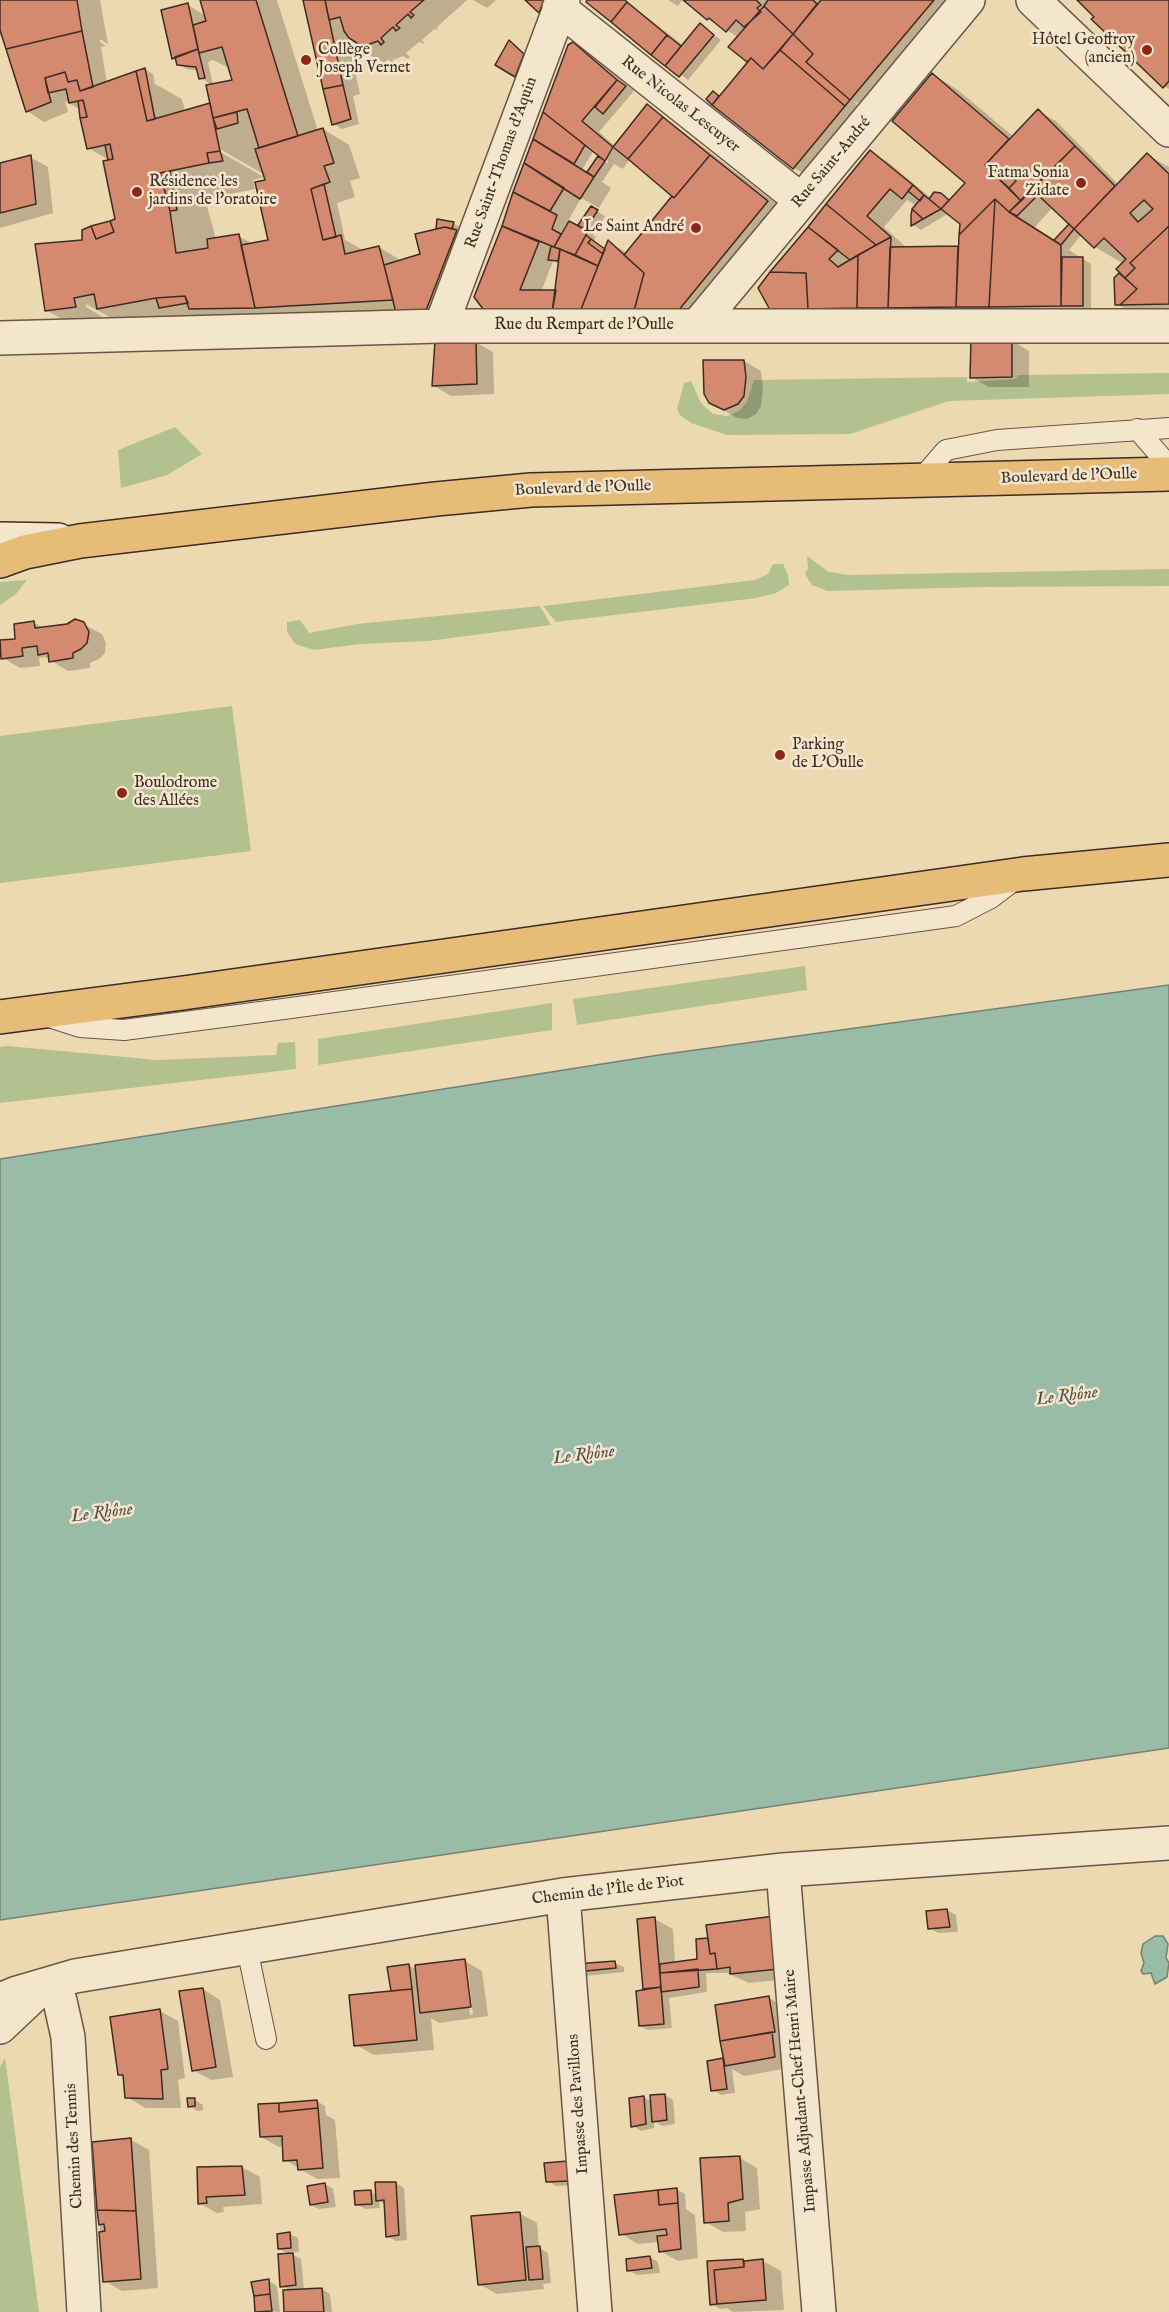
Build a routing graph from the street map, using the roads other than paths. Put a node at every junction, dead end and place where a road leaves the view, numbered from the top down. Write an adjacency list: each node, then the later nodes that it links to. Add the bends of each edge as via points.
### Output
1 (968, 0): 5 (street, Rue Saint-André)
2 (1033, 0): 4 (street)
3 (561, 4): 5 (street, Rue Nicolas Lescuyer); 6 (street, Rue Saint-Thomas d'Aquin)
4 (1169, 130)
5 (801, 201): 7 (street, Rue Saint-André)
6 (441, 326): 7 (street, Rue du Rempart de l'Oulle); 9 (street, Rue du Rempart de l'Oulle)
7 (697, 326): 8 (street, Rue du Rempart de l'Oulle)
8 (1169, 326)
9 (0, 338)
10 (1169, 428): 11 (lane)
11 (1137, 429): 12 (lane); 14 (lane, via 997,440 946,450)
12 (1169, 466)
13 (1169, 474): 14 (main road, Boulevard de l'Oulle)
14 (920, 480): 15 (main road, Boulevard de l'Oulle, via 531,490 80,541 25,552)
15 (1, 544)
16 (1169, 860): 17 (main road, via 1023,874)
17 (0, 1017)
18 (1169, 1843): 19 (street, Chemin de l'Île de Piot)
19 (783, 1870): 20 (street, Chemin de l'Île de Piot); 28 (street, Impasse Adjudant-Chef Henri Maire)
20 (563, 1895): 21 (street, Chemin de l'Île de Piot); 27 (street, Impasse des Pavillons)
21 (247, 1948): 22 (street, Chemin de l'Île de Piot); 25 (lane)
22 (53, 1983): 23 (street, Chemin de l'Île de Piot); 24 (street, Chemin de l'Île de Piot, via 31,1996); 26 (street, Chemin des Tennis, via 68,2037)
23 (0, 2000)
24 (0, 2027)
25 (266, 2039)
26 (84, 2312)
27 (595, 2312)
28 (819, 2312)

